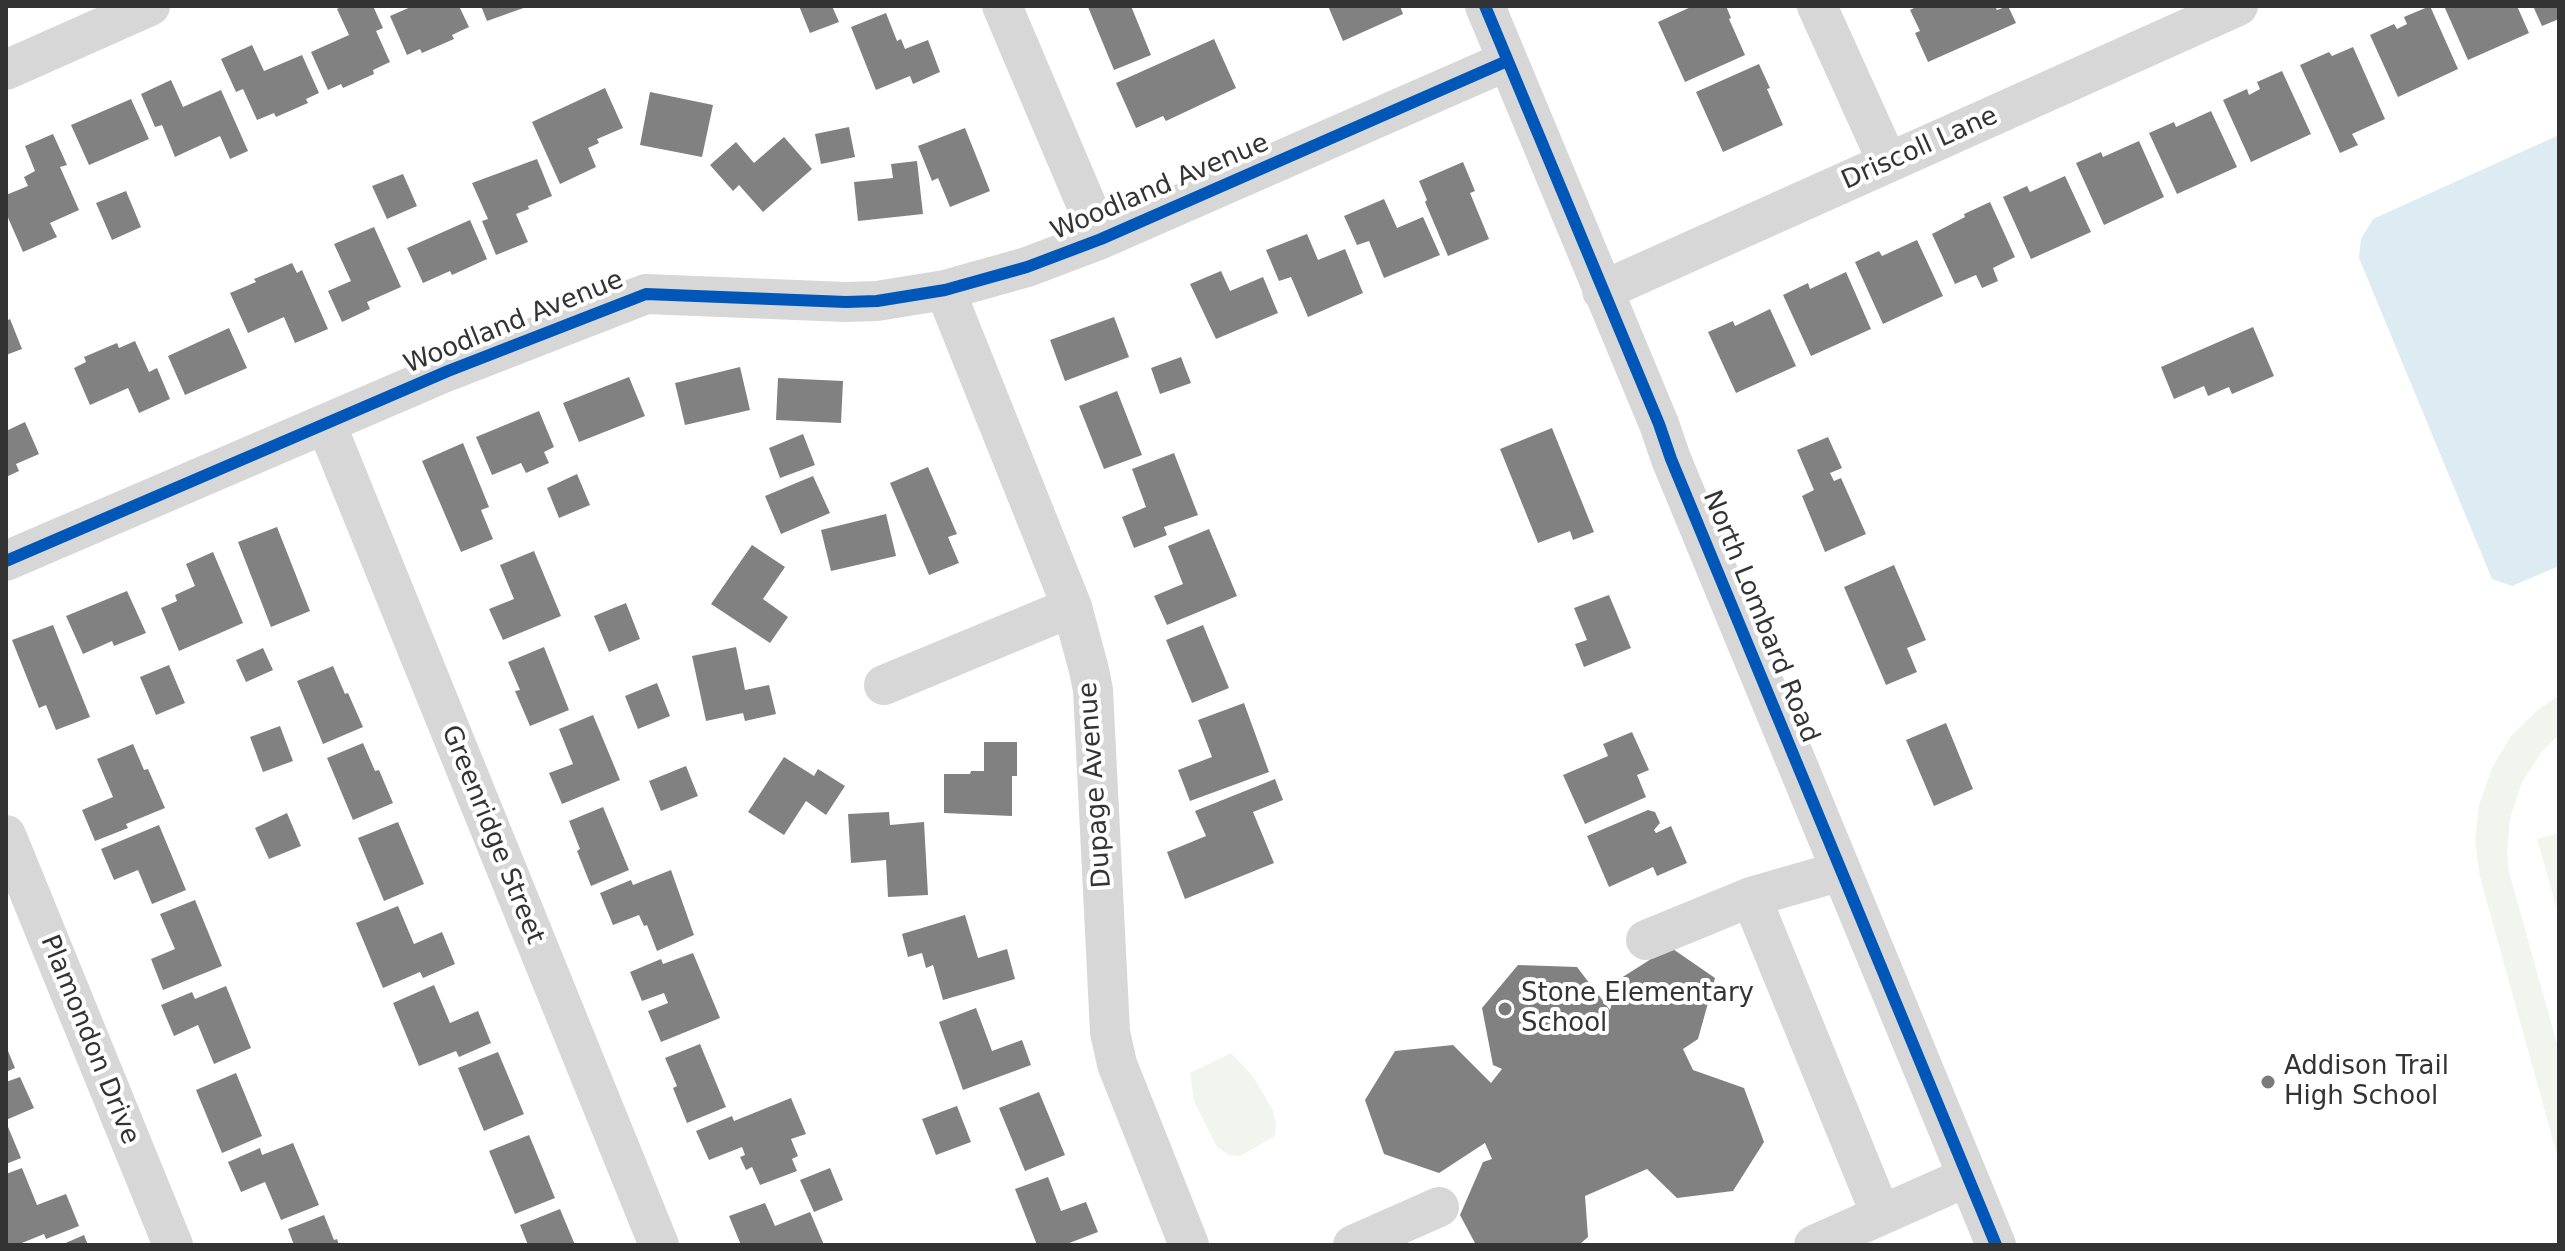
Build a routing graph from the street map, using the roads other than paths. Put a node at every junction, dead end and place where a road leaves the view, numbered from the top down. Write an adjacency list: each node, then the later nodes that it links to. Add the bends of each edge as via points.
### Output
1 (150, 6): 7 (street)
2 (1002, 6): 9 (street)
3 (1485, 6): 6 (street, North Lombard Road)
4 (1817, 6): 8 (street)
5 (2238, 6): 8 (street, Driscoll Lane)
6 (1507, 61): 9 (street, Woodland Avenue); 11 (street, North Lombard Road)
7 (6, 70)
8 (1888, 163): 11 (street, Driscoll Lane)
9 (1101, 239): 10 (street, Woodland Avenue)
10 (945, 290): 12 (street, Woodland Avenue, via 846,302 646,294); 14 (street, Dupage Avenue)
11 (1602, 291): 17 (street, North Lombard Road)
12 (326, 424): 13 (street, Woodland Avenue); 24 (street, Greenridge Street)
13 (6, 561)
14 (1072, 607): 15 (street); 25 (street, Dupage Avenue, via 1093,690 1110,1032 1117,1064)
15 (884, 685)
16 (6, 835): 23 (street, Plamondon Drive)
17 (1841, 871): 18 (street); 20 (street, North Lombard Road)
18 (1751, 897): 19 (street); 22 (street)
19 (1646, 940)
20 (1967, 1177): 22 (street); 28 (street, North Lombard Road)
21 (1439, 1207): 26 (street)
22 (1881, 1215): 27 (street)
23 (173, 1245)
24 (659, 1245)
25 (1189, 1245)
26 (1353, 1245)
27 (1814, 1245)
28 (1996, 1245)

